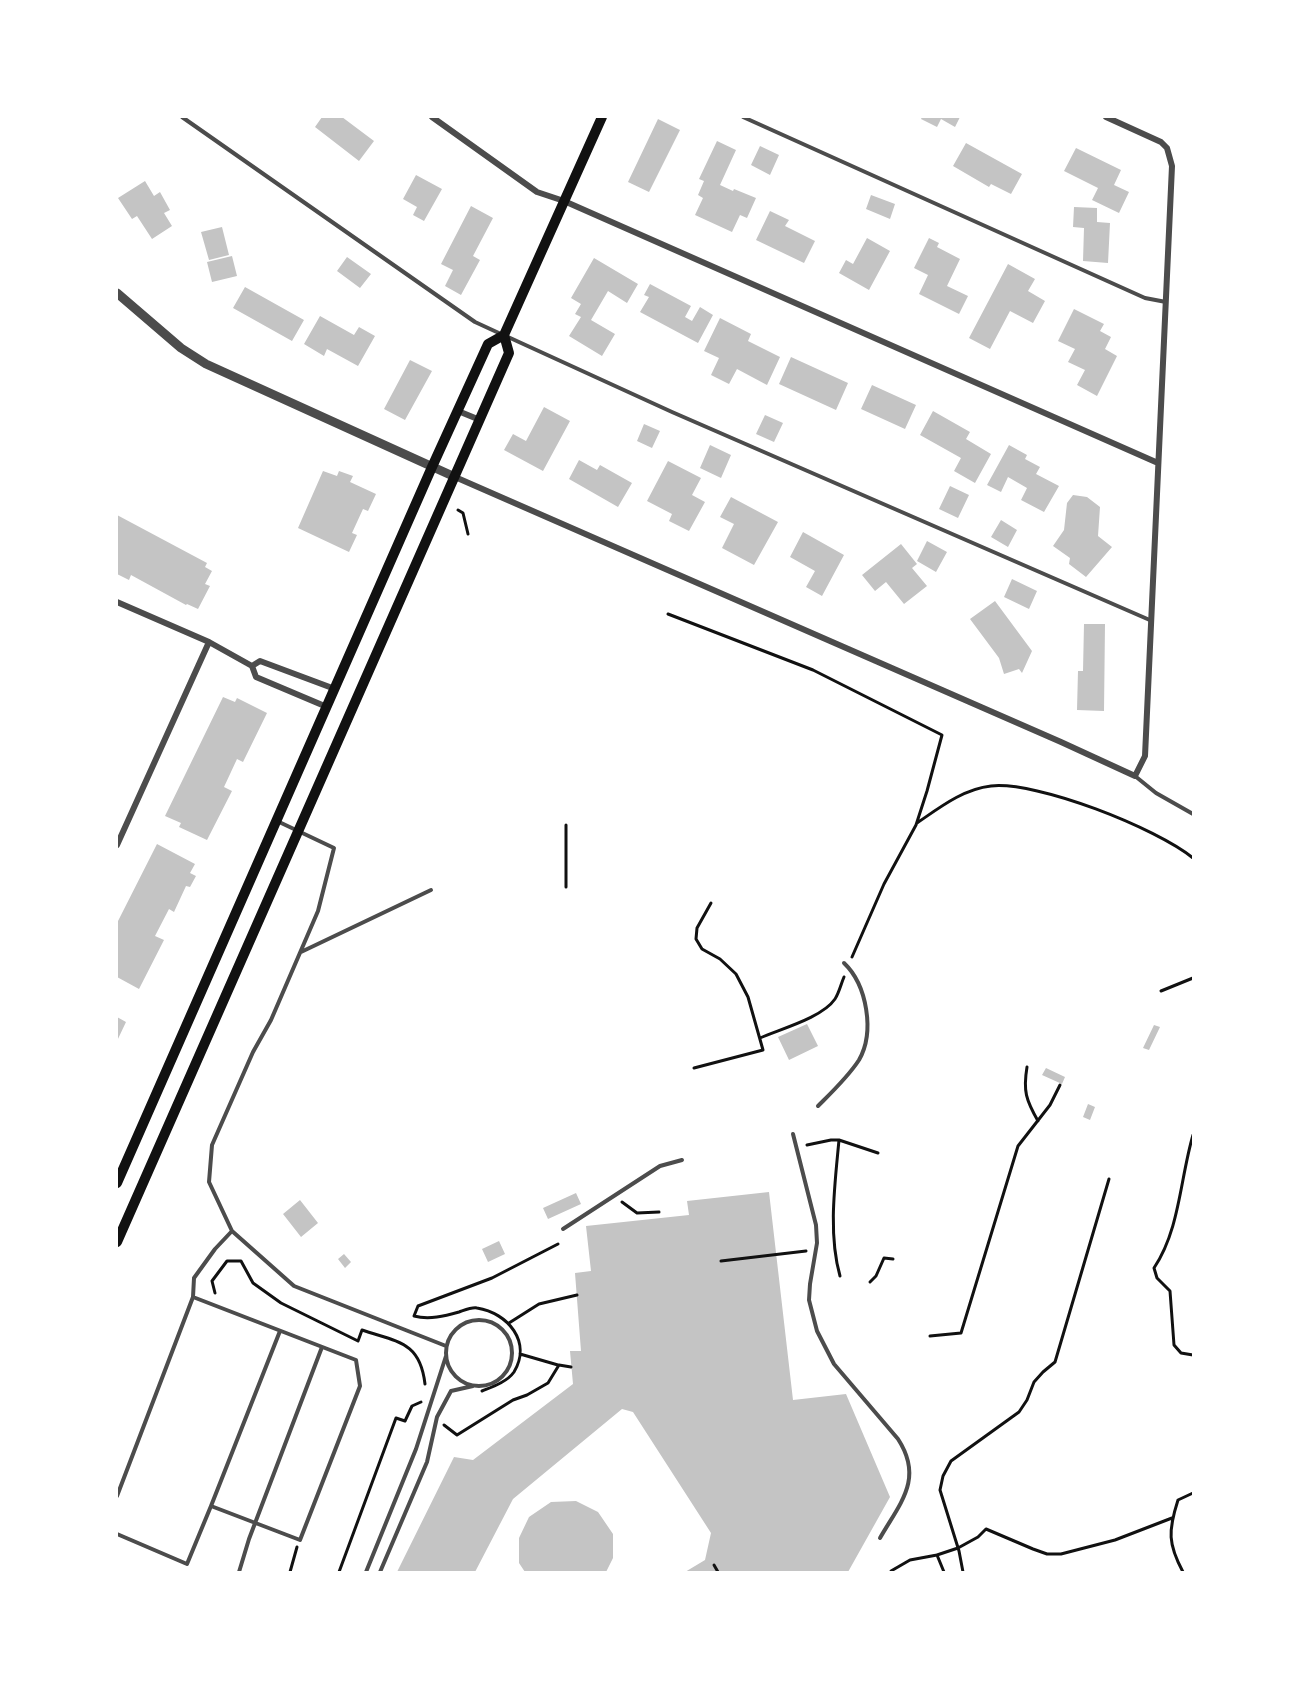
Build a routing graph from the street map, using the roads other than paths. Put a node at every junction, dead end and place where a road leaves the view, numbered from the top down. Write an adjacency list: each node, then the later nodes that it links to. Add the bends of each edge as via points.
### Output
1 (182, 117): 9 (lane, via 475,322)
2 (432, 117): 6 (street, via 537,192)
3 (602, 117): 6 (main road)
4 (743, 117): 8 (lane, via 1145,298)
5 (1106, 117): 8 (street, via 1167,148 1172,166)
6 (564, 201): 9 (main road); 12 (street)
7 (117, 293): 13 (street, via 193,357)
8 (1166, 302): 12 (street)
9 (504, 335): 10 (main road, via 488,344); 11 (main road, via 509,353); 16 (lane)
10 (458, 411): 11 (street); 13 (main road)
11 (480, 420): 14 (main road)
12 (1158, 463): 16 (street)
13 (432, 467): 14 (street); 19 (main road)
14 (455, 477): 21 (street); 24 (main road)
15 (117, 602): 17 (street)
16 (1152, 621): 21 (street, via 1145,756)
17 (209, 642): 18 (street); 25 (street)
18 (252, 666): 19 (street, via 260,661); 20 (street, via 256,677)
19 (335, 689): 20 (main road)
20 (327, 707): 23 (main road)
21 (1135, 776): 22 (lane)
22 (1193, 814)
23 (276, 821): 24 (lane); 32 (main road)
24 (298, 830): 27 (lane, via 334,848 318,911); 35 (main road)
25 (117, 845)
26 (431, 890): 27 (lane)
27 (300, 952): 34 (lane, via 212,1145 209,1182)
28 (846, 965): 29 (lane, via 864,1000 866,1043 851,1071)
29 (818, 1107)
30 (793, 1134): 46 (lane, via 816,1225 809,1300 817,1331 834,1364 898,1439 910,1462 909,1485)
31 (682, 1160): 33 (lane, via 660,1166)
32 (117, 1183)
33 (563, 1229)
34 (232, 1232): 36 (lane, via 194,1278); 38 (lane, via 294,1286)
35 (117, 1242)
36 (193, 1297): 37 (lane); 42 (lane)
37 (280, 1331): 39 (lane); 43 (lane)
38 (446, 1346): 40 (lane); 41 (lane, via 458,1327 480,1320 501,1328 508,1337 512,1359 508,1369 493,1383)
39 (322, 1347): 44 (lane); 44 (lane, via 356,1360 360,1386 300,1540)
40 (446, 1356): 41 (lane, via 455,1375); 48 (lane, via 416,1449)
41 (473, 1386): 49 (lane, via 451,1391 437,1417 428,1462)
42 (117, 1496)
43 (211, 1506): 44 (lane); 45 (lane, via 187,1564)
44 (255, 1524): 47 (lane)
45 (117, 1534)
46 (880, 1538)
47 (239, 1572)
48 (366, 1572)
49 (380, 1572)

